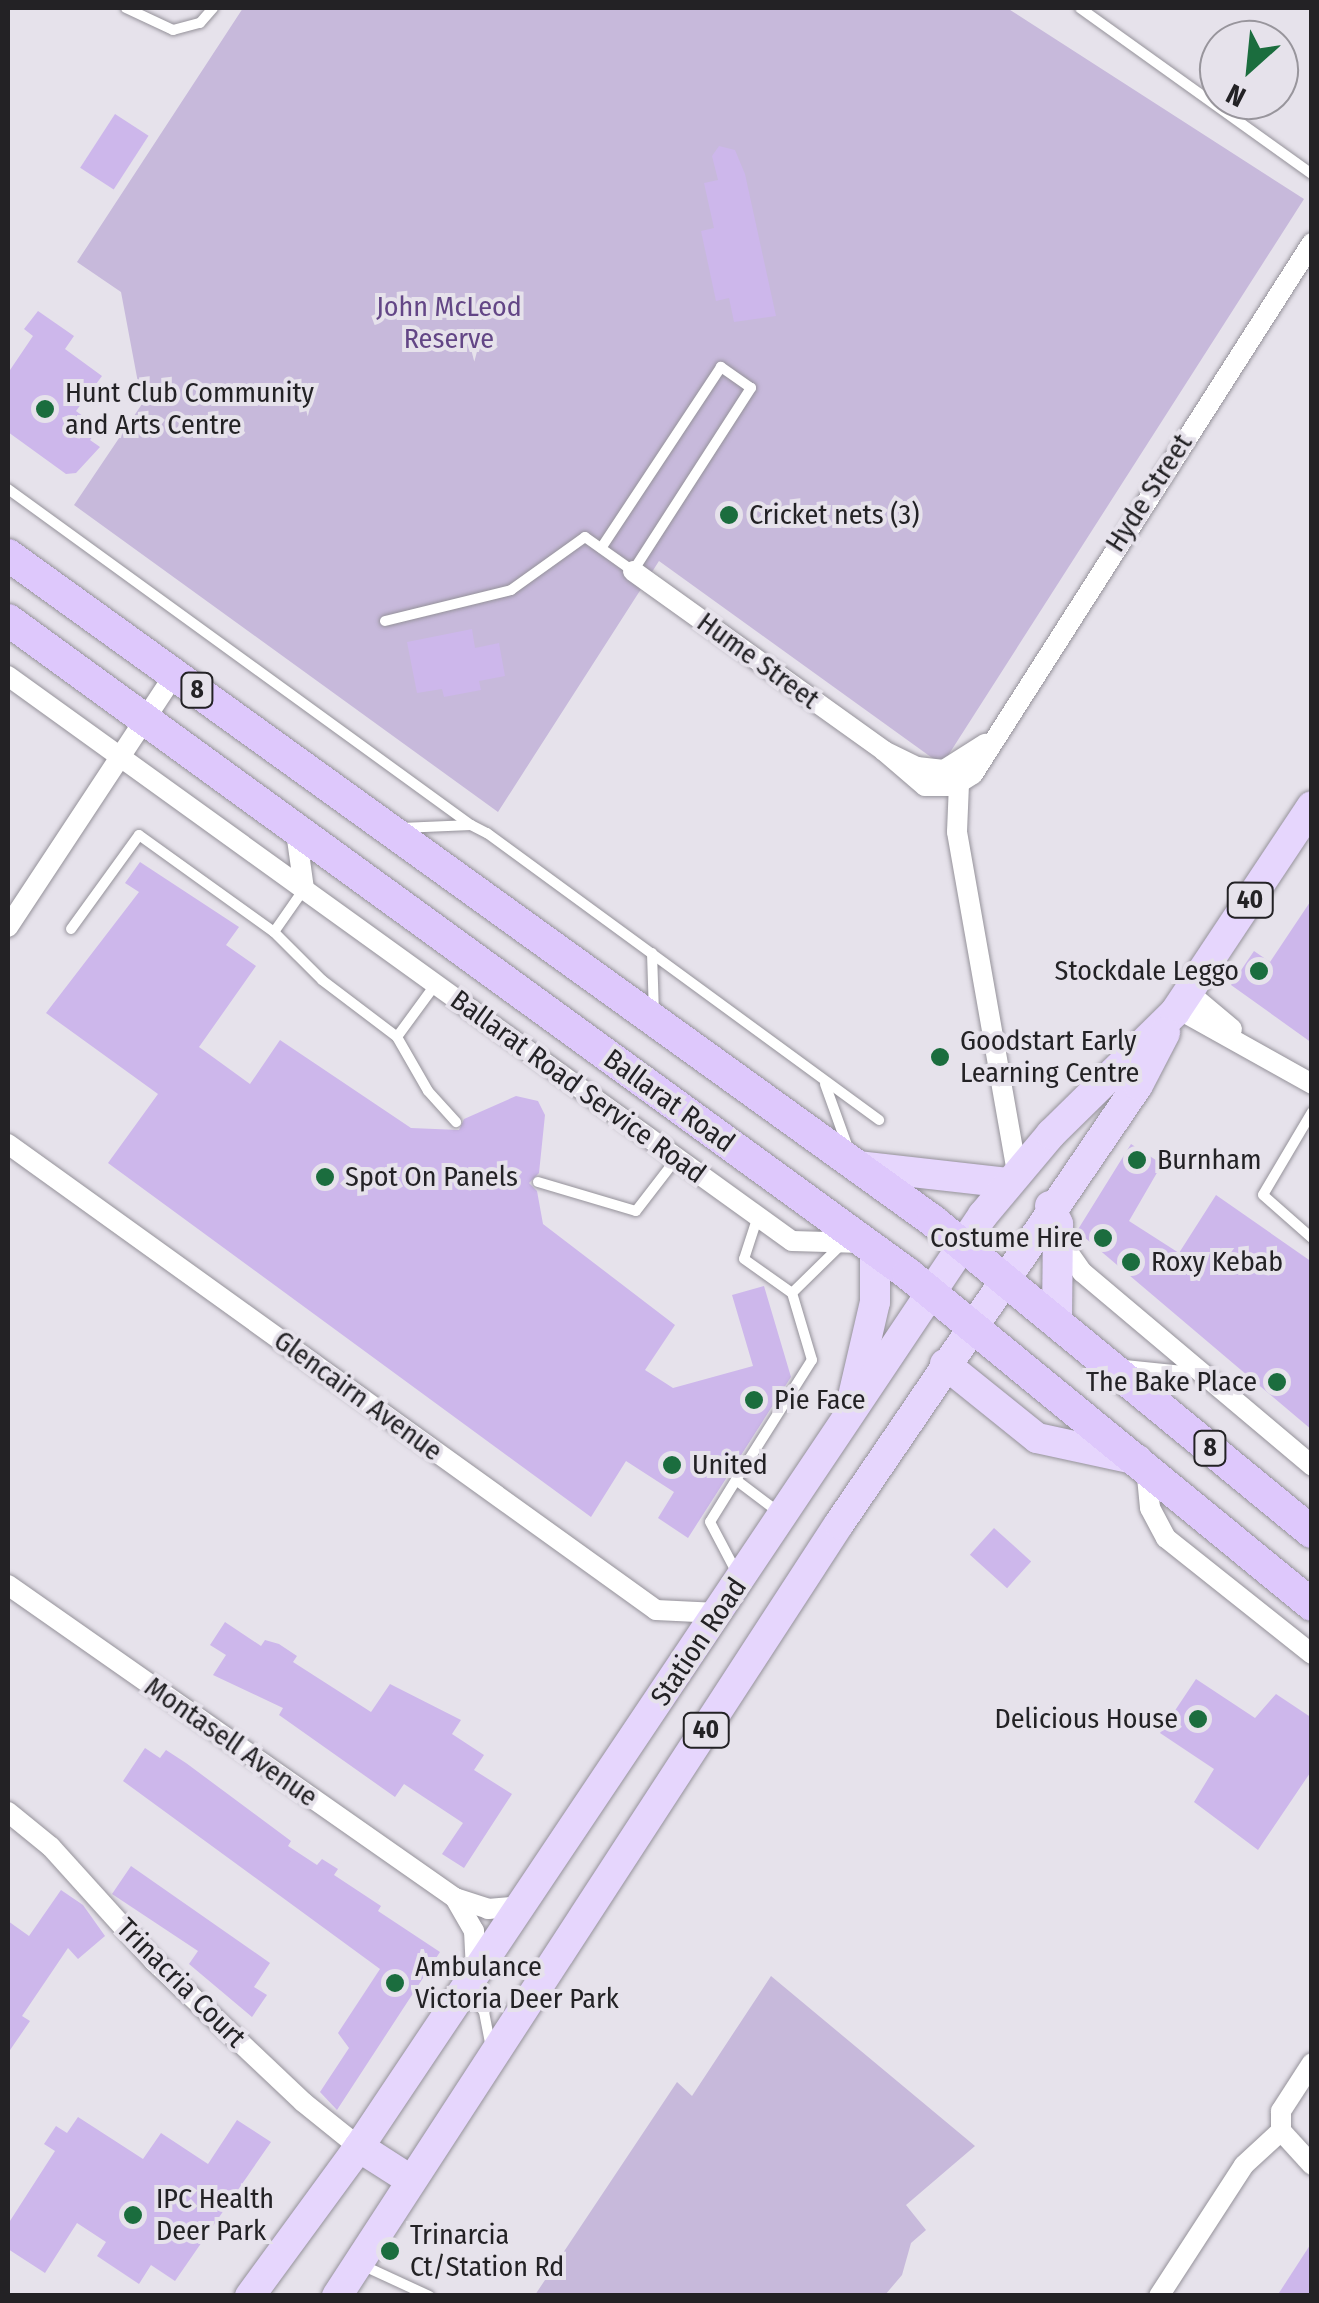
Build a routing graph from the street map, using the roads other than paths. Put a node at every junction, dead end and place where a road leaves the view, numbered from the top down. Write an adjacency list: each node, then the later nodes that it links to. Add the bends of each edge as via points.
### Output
1 (126, 8): 2 (lane, via 173,30 200,24)
2 (213, 8)
3 (1080, 8): 4 (lane)
4 (1312, 174)
5 (1312, 243): 16 (street, Hyde Street, via 987,744)
6 (8, 488): 18 (lane)
7 (602, 548): 9 (lane); 9 (lane, via 722,368 751,388); 11 (lane, via 584,537 510,590)
8 (8, 556): 12 (highway, Ballarat Road / 8)
9 (632, 570): 16 (street, Hume Street, via 884,751)
10 (8, 620): 14 (highway, Ballarat Road / 8)
11 (385, 622)
12 (175, 674): 14 (street); 19 (highway, Ballarat Road / 8)
13 (8, 676): 15 (street, Ballarat Road Service Road)
14 (142, 720): 15 (street); 20 (highway, Ballarat Road / 8)
15 (118, 756): 21 (street, Ballarat Road Service Road); 22 (street)
16 (946, 781): 38 (street)
17 (1312, 806): 27 (main road, Station Road / 40)
18 (471, 825): 19 (lane); 25 (lane)
19 (384, 828): 28 (highway, Ballarat Road / 8)
20 (296, 832): 21 (street); 44 (highway, Ballarat Road / 8)
21 (304, 890): 24 (lane); 26 (street, Ballarat Road Service Road)
22 (8, 927)
23 (72, 929): 24 (lane, via 139,835)
24 (274, 932): 29 (lane, via 322,980)
25 (652, 953): 28 (lane); 30 (lane)
26 (436, 984): 29 (lane); 36 (street, Ballarat Road Service Road)
27 (1181, 1005): 31 (street); 38 (main road, Station Road / 40); 41 (main road, Station Road / 40)
28 (654, 1020): 37 (highway, Ballarat Road / 8)
29 (397, 1037): 34 (lane, via 428,1091)
30 (822, 1078): 33 (lane); 37 (lane)
31 (1312, 1084)
32 (1312, 1112): 42 (lane, via 1264,1195)
33 (878, 1120)
34 (456, 1122)
35 (8, 1144): 62 (street, Glencairn Avenue, via 656,1610)
36 (677, 1158): 39 (lane, via 636,1211); 40 (street, Ballarat Road Service Road)
37 (857, 1164): 38 (main road); 43 (highway, Ballarat Road / 8)
38 (1013, 1178): 43 (main road, Station Road / 40)
39 (538, 1182)
40 (758, 1216): 44 (street, Ballarat Road Service Road, via 792,1240); 46 (lane, via 744,1258)
41 (1054, 1219): 45 (main road, Station Road / 40); 48 (main road); 52 (street, via 1077,1268)
42 (1312, 1238)
43 (963, 1244): 45 (highway, Ballarat Road / 8); 47 (main road, Station Road / 40)
44 (861, 1245): 46 (lane); 47 (highway, Ballarat Road / 8); 53 (main road, via 875,1302)
45 (1004, 1276): 48 (highway, Ballarat Road / 8); 49 (main road, Station Road / 40)
46 (792, 1293): 56 (lane, via 812,1360)
47 (934, 1294): 49 (highway, Ballarat Road / 8); 53 (main road, Station Road / 40)
48 (1057, 1317): 51 (highway, Ballarat Road / 8)
49 (972, 1324): 50 (main road, Station Road / 40); 54 (highway, Ballarat Road / 8)
50 (946, 1364): 54 (main road, via 1037,1438); 68 (main road, Station Road / 40)
51 (1110, 1364): 52 (lane); 58 (highway, Ballarat Road / 8)
52 (1201, 1373): 55 (street)
53 (847, 1422): 57 (main road, Station Road / 40)
54 (1142, 1463): 61 (highway, Ballarat Road / 8); 63 (street, via 1150,1508 1166,1538)
55 (1312, 1466)
56 (736, 1480): 57 (lane); 59 (lane, via 710,1522)
57 (782, 1515): 59 (main road, Station Road / 40)
58 (1312, 1532)
59 (741, 1580): 62 (main road, Station Road / 40)
60 (8, 1585): 65 (street, Montasell Avenue)
61 (1312, 1605)
62 (718, 1613): 66 (main road, Station Road / 40)
63 (1312, 1654)
64 (8, 1812): 71 (street, Trinacria Court, via 51,1848 154,1961 303,2102)
65 (455, 1898): 66 (street, Montasell Avenue, via 488,1909); 67 (street, via 474,1931)
66 (520, 1906): 67 (main road, Station Road / 40)
67 (470, 1979): 68 (lane, via 484,2012); 71 (main road, Station Road / 40)
68 (491, 2058): 73 (main road, Station Road / 40)
69 (1312, 2063): 70 (street, via 1282,2111)
70 (1281, 2131): 72 (street); 78 (street, via 1244,2165)
71 (360, 2146): 73 (main road); 75 (main road, Station Road / 40)
72 (1312, 2166)
73 (409, 2179): 74 (main road, Station Road / 40)
74 (357, 2262): 76 (main road, Station Road / 40); 77 (lane, via 385,2281)
75 (250, 2296)
76 (337, 2296)
77 (429, 2296)
78 (1159, 2296)

